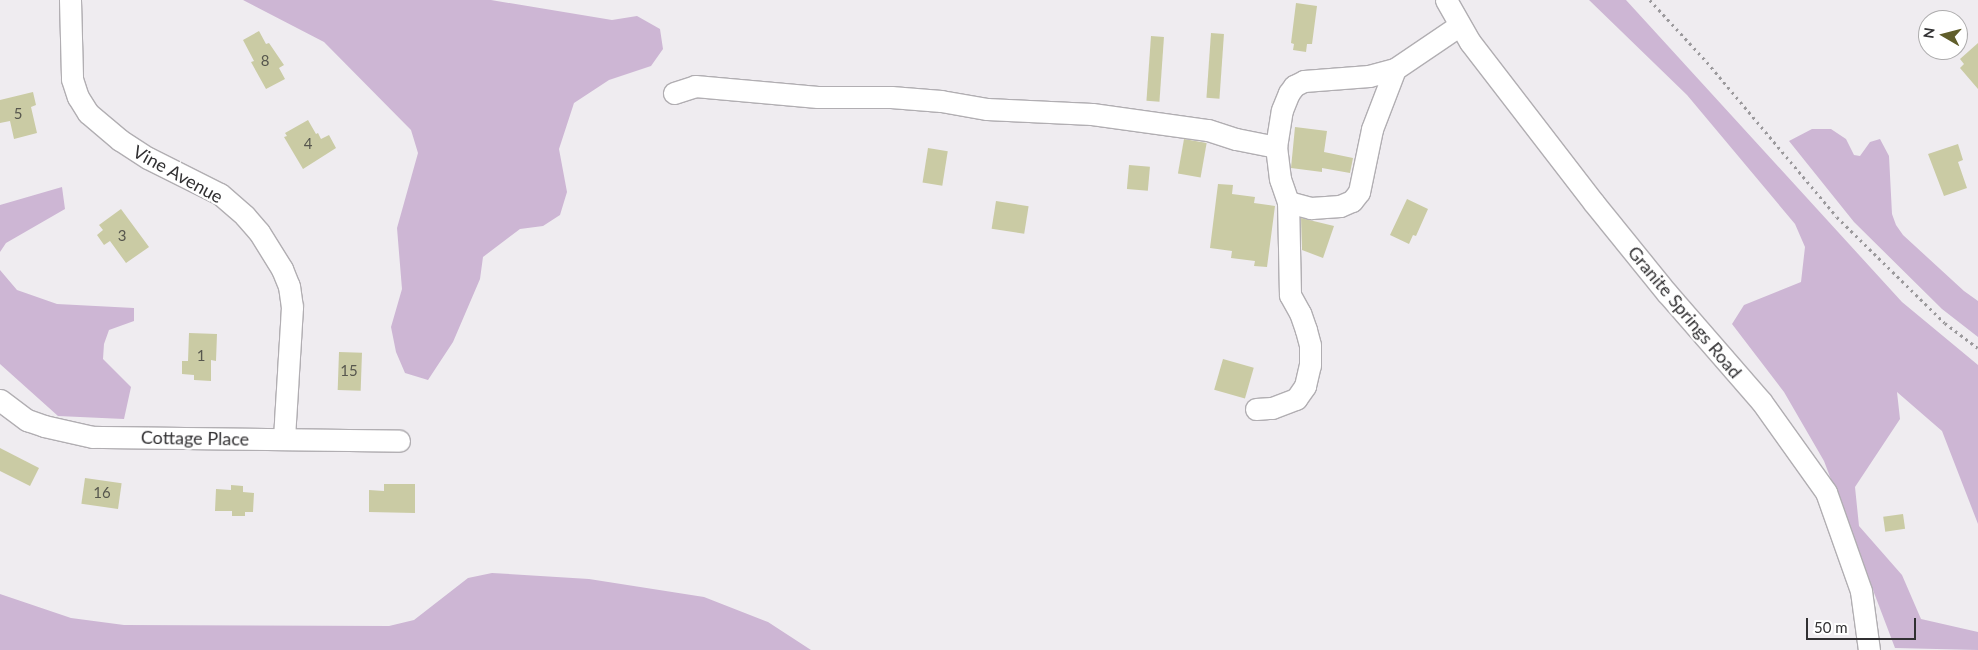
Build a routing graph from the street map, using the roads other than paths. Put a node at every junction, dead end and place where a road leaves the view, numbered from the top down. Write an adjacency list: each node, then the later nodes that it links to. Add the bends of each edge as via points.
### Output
1 (70, 0): 10 (street, Vine Avenue, via 72,79 88,113 148,158 220,194 259,232 282,269 292,307)
2 (1446, 0): 3 (street, Granite Springs Road)
3 (1460, 25): 4 (street); 12 (street, Granite Springs Road, via 1594,203 1761,401 1826,492 1861,591)
4 (1395, 69): 6 (street, via 1369,76 1304,81 1294,86 1282,110); 7 (street, via 1371,135 1359,192 1352,201 1340,206 1310,208)
5 (674, 92): 6 (street, via 695,86 818,97 891,97 987,109 1092,114 1201,129)
6 (1276, 148): 7 (street, via 1280,179)
7 (1288, 202): 9 (street, via 1290,296 1306,330 1310,365 1305,386 1296,399 1272,408)
8 (0, 400): 10 (street, Cottage Place, via 27,420 93,437)
9 (1256, 409)
10 (284, 439): 11 (street, Cottage Place)
11 (398, 441)
12 (1869, 650)

